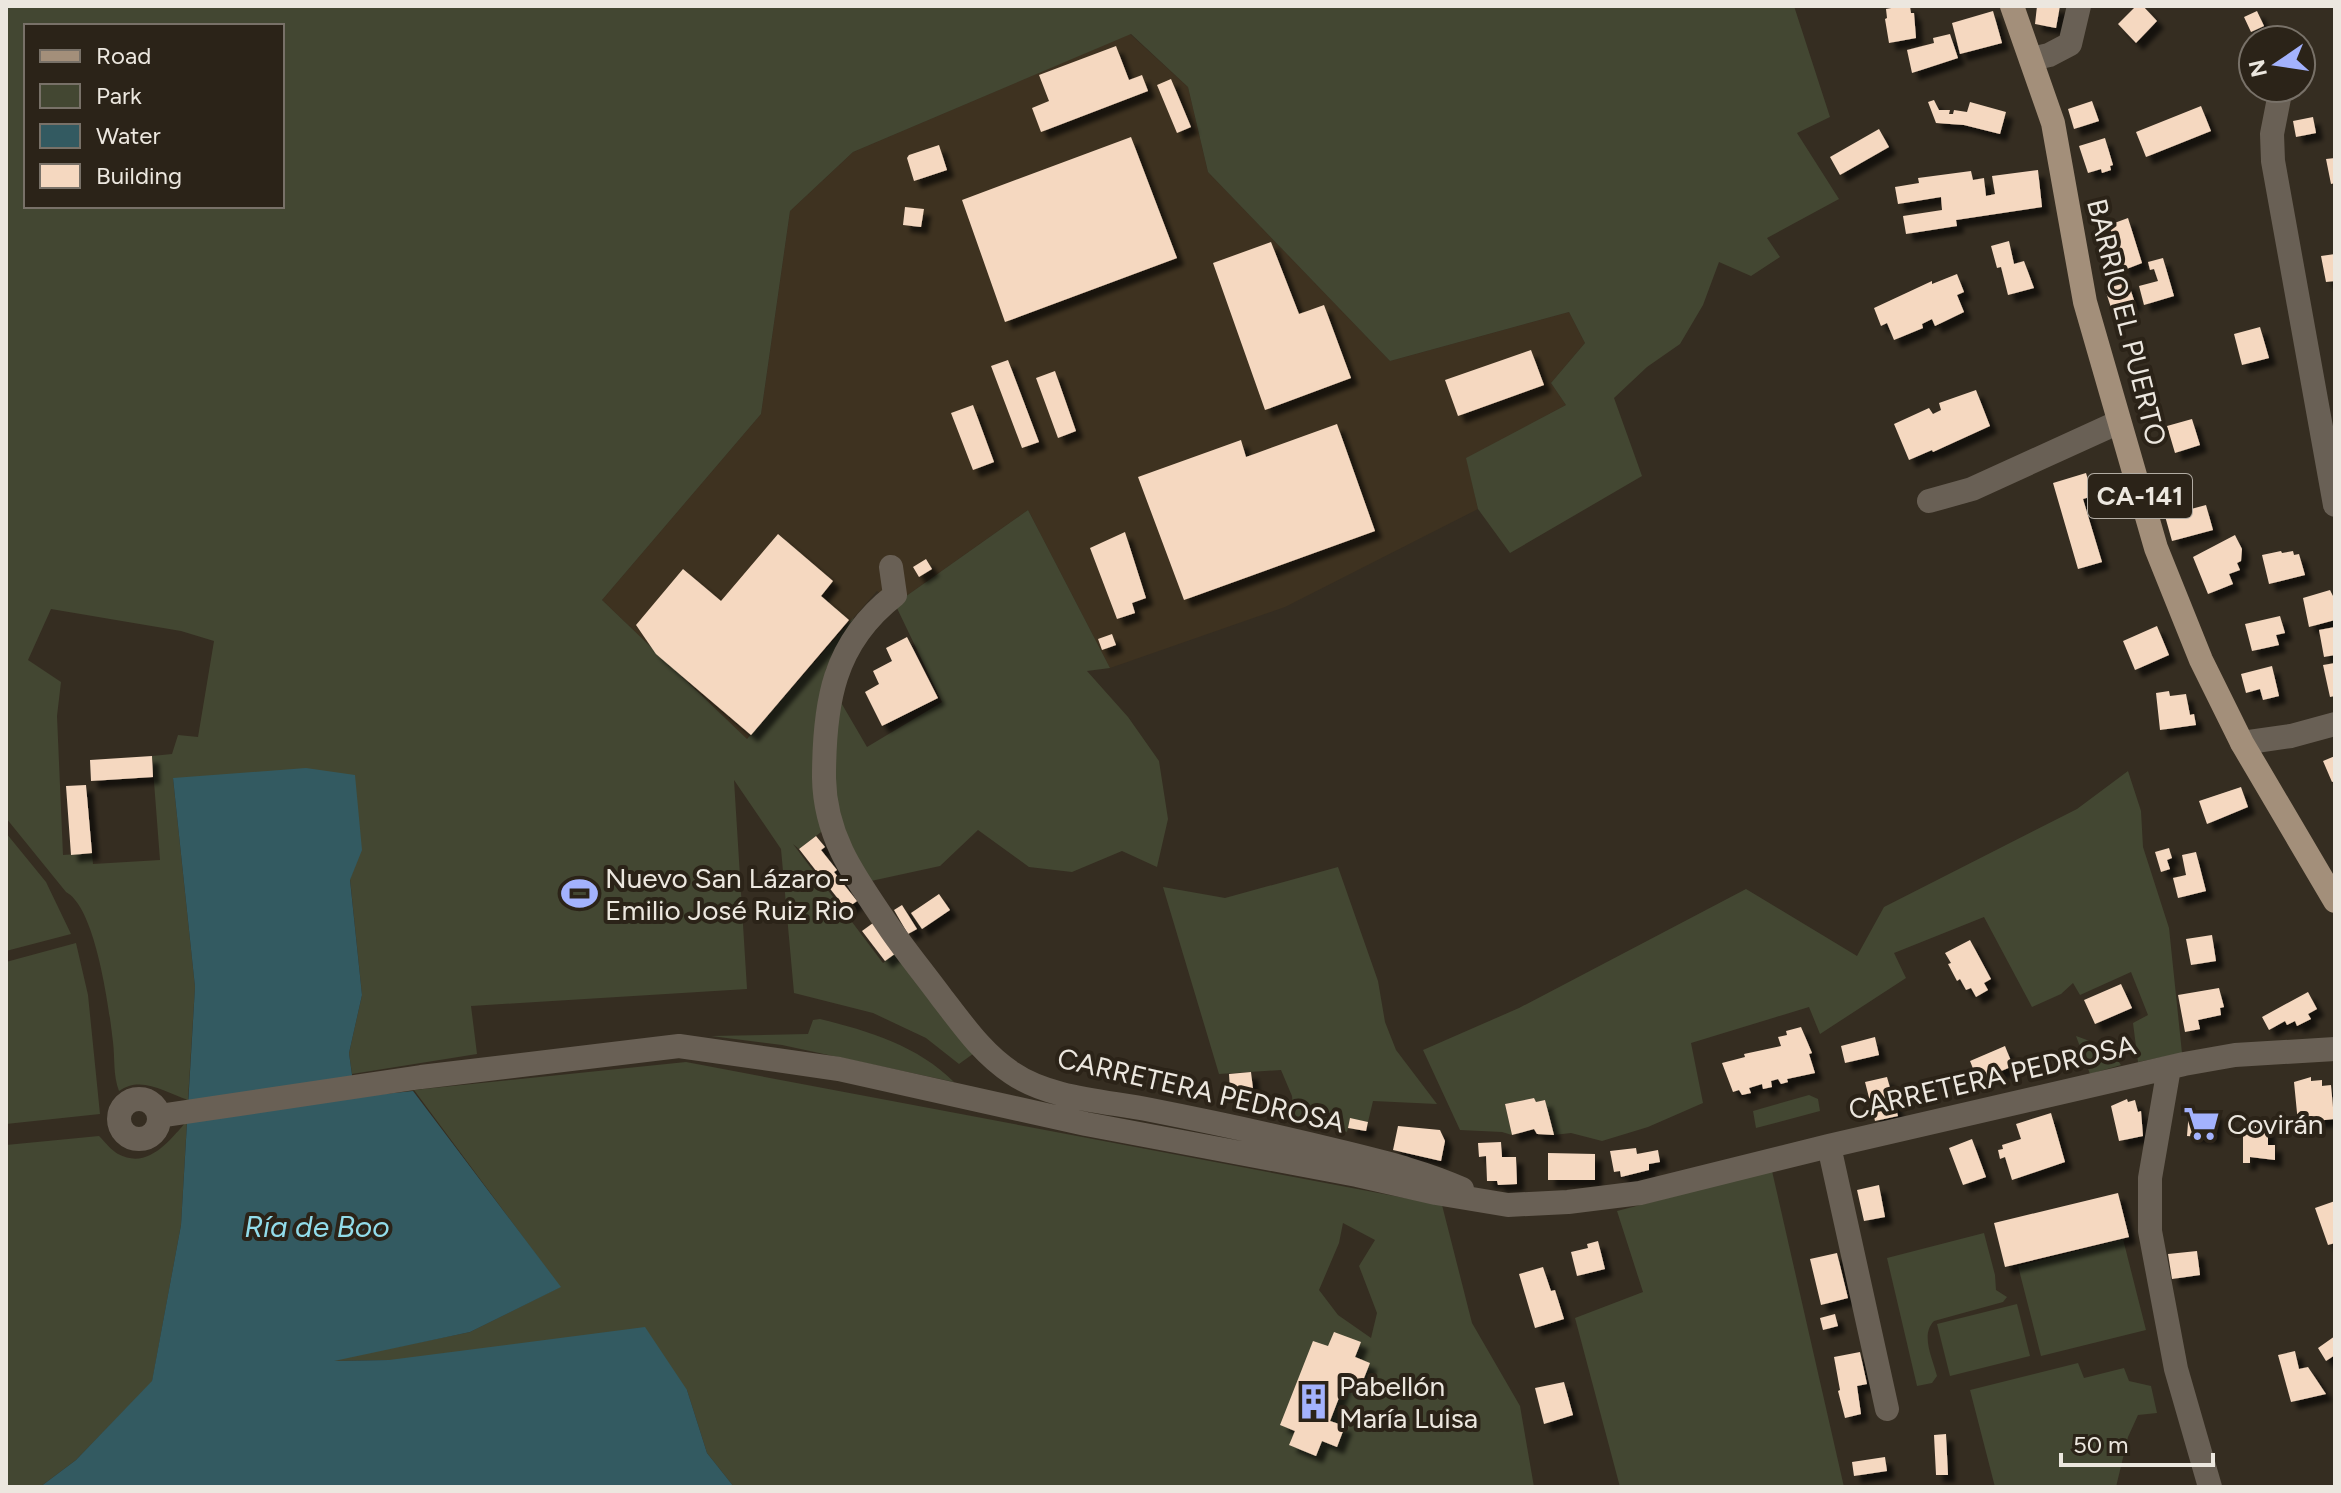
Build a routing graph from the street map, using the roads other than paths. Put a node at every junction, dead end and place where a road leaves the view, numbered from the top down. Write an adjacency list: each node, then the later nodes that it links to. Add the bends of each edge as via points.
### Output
1 (2012, 6): 3 (main road, BARRIO EL PUERTO / CA-141)
2 (2079, 6): 3 (street, via 2070,44)
3 (2031, 59): 5 (main road, BARRIO EL PUERTO / CA-141, via 2053,123 2085,302)
4 (2278, 104): 7 (street, via 2273,161)
5 (2119, 422): 6 (street, via 1972,489); 10 (main road, BARRIO EL PUERTO / CA-141, via 2156,548 2201,660)
6 (1929, 501)
7 (2335, 505)
8 (891, 567): 16 (street, CARRETERA PEDROSA, via 895,595 854,635 834,677 824,741 825,799 832,831 850,870 985,1053 1015,1075 1051,1090 1265,1132 1430,1174)
9 (2335, 724): 10 (street)
10 (2242, 743): 11 (main road, BARRIO EL PUERTO / CA-141)
11 (2335, 901)
12 (2335, 1049): 13 (street, CARRETERA PEDROSA, via 2235,1055)
13 (2169, 1068): 15 (street, CARRETERA PEDROSA); 18 (street, CARRETERA PEDROSA, via 2150,1178 2150,1231 2176,1369)
14 (159, 1116): 16 (street, CARRETERA PEDROSA, via 679,1046 839,1069 1086,1124)
15 (1829, 1146): 16 (street, CARRETERA PEDROSA, via 1640,1193 1508,1205); 17 (street, CARRETERA PEDROSA)
16 (1484, 1199)
17 (1887, 1409)
18 (2210, 1487)

